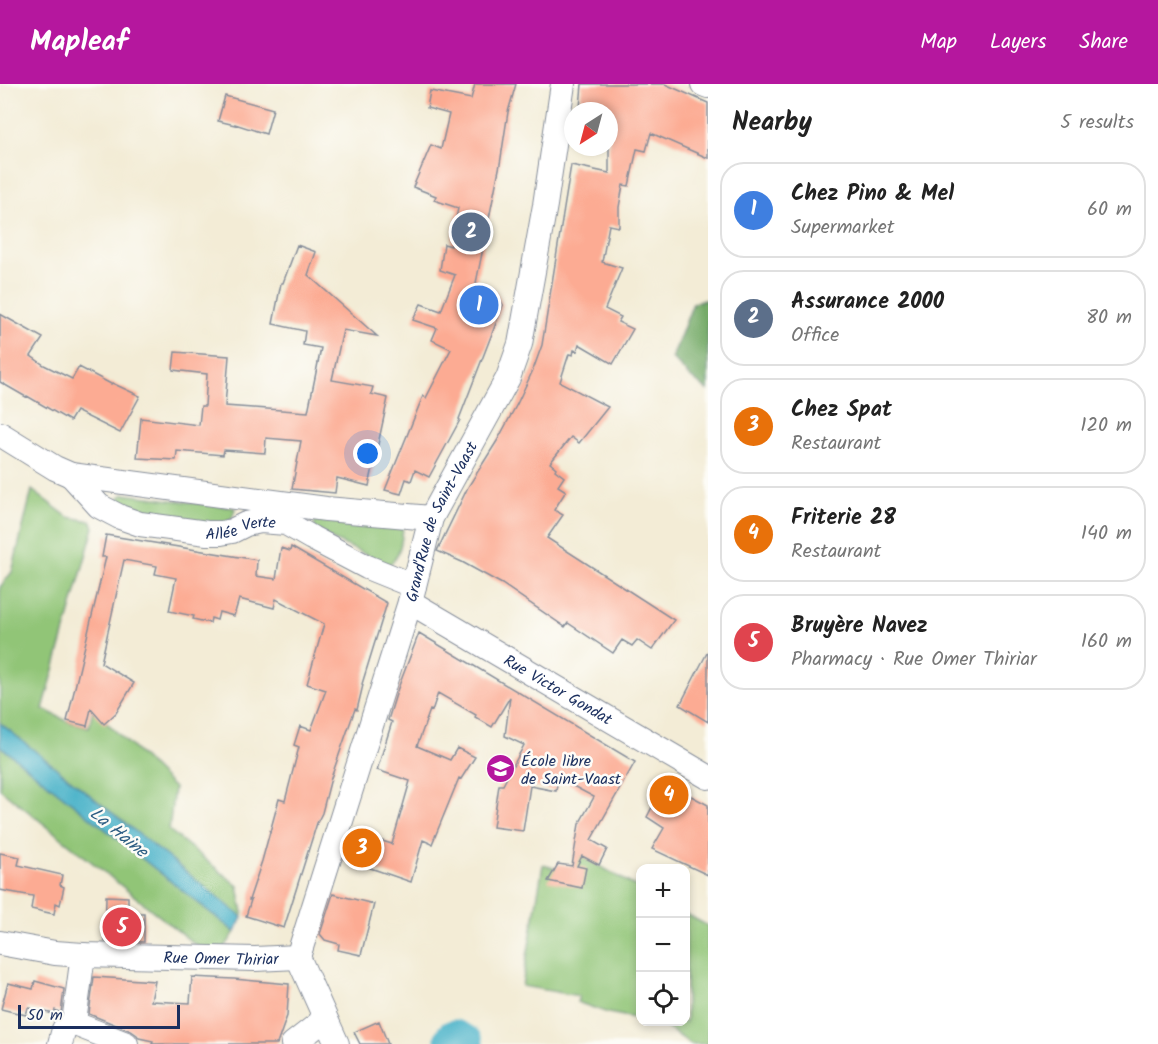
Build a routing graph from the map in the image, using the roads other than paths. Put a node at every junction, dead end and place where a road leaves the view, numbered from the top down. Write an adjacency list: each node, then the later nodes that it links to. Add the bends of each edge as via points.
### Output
1 (563, 84): 6 (street, Grand'Rue de Saint-Vaast, via 520,345 508,378)
2 (703, 84): 3 (street)
3 (708, 86)
4 (0, 434): 5 (street, Allée Verte)
5 (71, 475): 6 (street, Allée Verte, via 326,509); 7 (street, Allée Verte, via 99,506 140,524 221,533 261,521 286,523)
6 (430, 518): 7 (street, Grand'Rue de Saint-Vaast)
7 (412, 594): 8 (street, Rue Victor Gondat); 11 (street, Grand'Rue de Saint-Vaast)
8 (708, 777)
9 (0, 943): 10 (street, Rue Omer Thiriar)
10 (83, 955): 11 (street, Rue Omer Thiriar); 13 (street)
11 (298, 957): 12 (street)
12 (325, 1019): 16 (street); 17 (street)
13 (74, 1022): 14 (street, via 64,1029); 15 (street)
14 (60, 1044)
15 (126, 1044)
16 (293, 1044)
17 (336, 1044)

